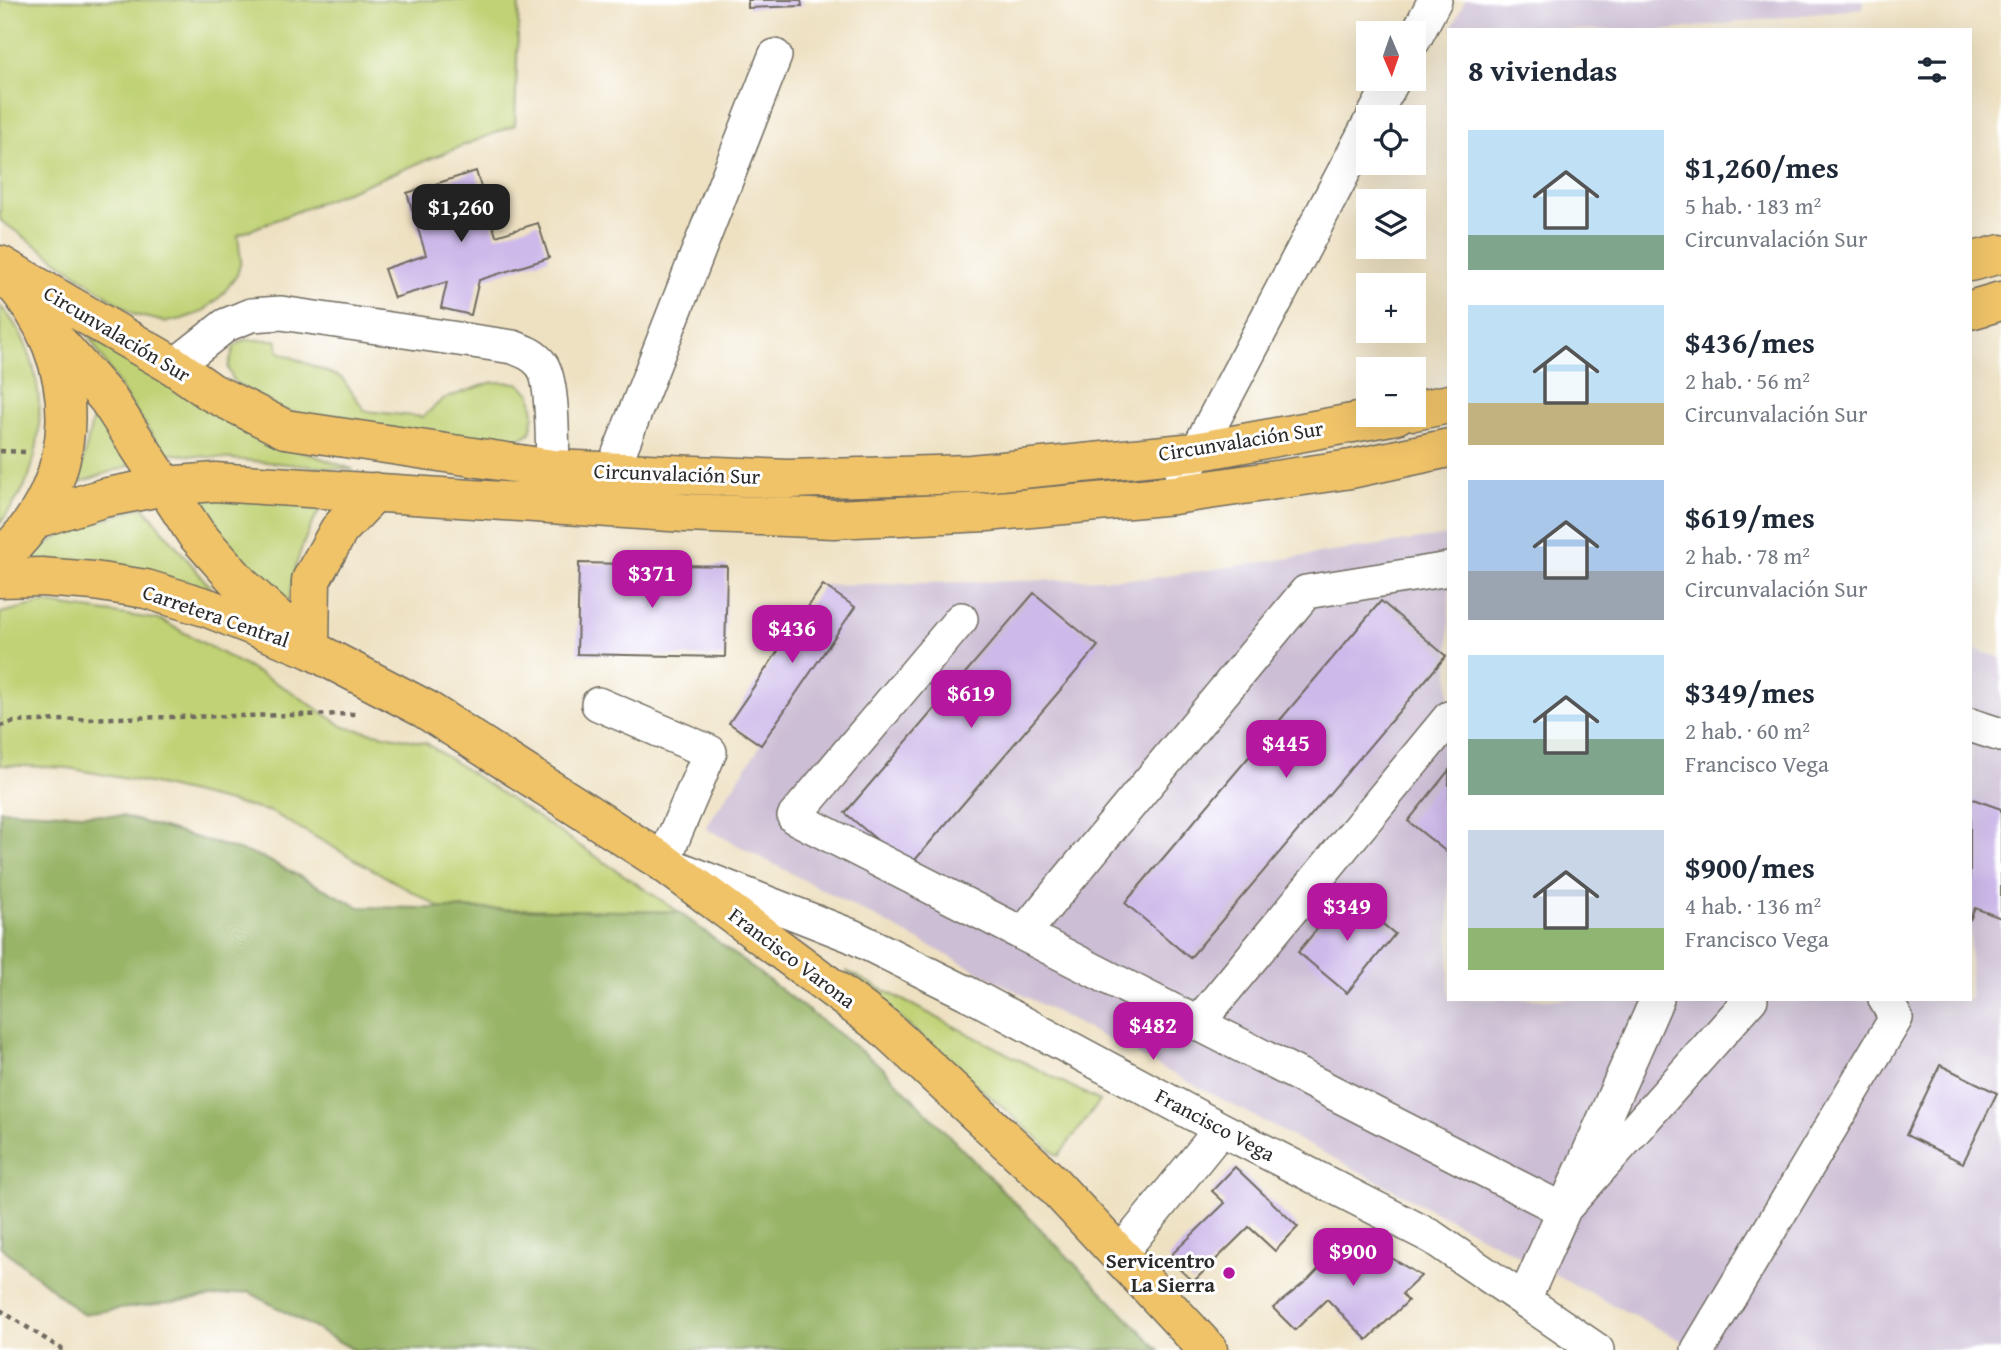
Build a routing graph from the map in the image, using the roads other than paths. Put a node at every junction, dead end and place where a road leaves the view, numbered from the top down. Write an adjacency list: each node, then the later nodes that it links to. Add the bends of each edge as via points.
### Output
1 (1435, 0): 2 (street)
2 (1424, 21)
3 (775, 57): 19 (street)
4 (1356, 149): 16 (street)
5 (2001, 254): 6 (main road)
6 (1972, 261)
7 (0, 267): 10 (main road, Carretera Central, via 27,297); 11 (main road, Circunvalación Sur)
8 (2001, 301): 9 (main road)
9 (1972, 309)
10 (47, 330): 18 (main road, Carretera Central, via 108,399); 22 (main road, Carretera Central, via 65,390 66,421 52,487)
11 (174, 366): 17 (main road, Circunvalación Sur, via 211,392 285,429); 17 (street, via 226,325 251,315 281,313 513,347 530,353 543,365 549,382)
12 (1447, 404): 13 (main road)
13 (1426, 409)
14 (1356, 422): 16 (main road, Circunvalación Sur)
15 (1447, 448): 21 (main road, Circunvalación Sur, via 1351,469)
16 (1195, 452): 19 (main road, Circunvalación Sur, via 971,474); 21 (street)
17 (553, 469): 19 (main road, Circunvalación Sur)
18 (165, 486): 20 (main road, Circunvalación Sur, via 215,481); 22 (main road, Circunvalación Sur, via 103,498); 27 (main road, Carretera Central, via 196,534 243,587)
19 (605, 489): 20 (main road, Circunvalación Sur); 21 (main road, Circunvalación Sur, via 834,519 987,512)
20 (375, 492): 27 (main road, via 340,530 312,580)
21 (1174, 495)
22 (35, 519): 23 (main road, Carretera Central)
23 (0, 558)
24 (1447, 569): 33 (street, via 1307,592)
25 (0, 578): 27 (main road, Carretera Central, via 41,577 146,589)
26 (961, 619): 33 (street, via 794,817)
27 (310, 649): 32 (main road, Francisco Varona, via 425,709)
28 (598, 704): 32 (street, via 710,752)
29 (1447, 720): 37 (street)
30 (1972, 726): 31 (street)
31 (2001, 736)
32 (663, 862): 38 (street, Francisco Vega, via 852,936); 40 (main road, Francisco Varona, via 883,1026 1052,1183)
33 (1023, 934): 37 (street)
34 (1656, 1001): 39 (street)
35 (1749, 1001): 39 (street)
36 (1886, 1001): 44 (street, via 1896,1018)
37 (1198, 1023): 39 (street)
38 (1221, 1129): 40 (street); 41 (street, Francisco Vega, via 1432,1237)
39 (1563, 1210): 41 (street)
40 (1119, 1255): 42 (main road, Francisco Varona)
41 (1524, 1300): 43 (street, Francisco Vega)
42 (1208, 1350)
43 (1597, 1350)
44 (1698, 1350)

